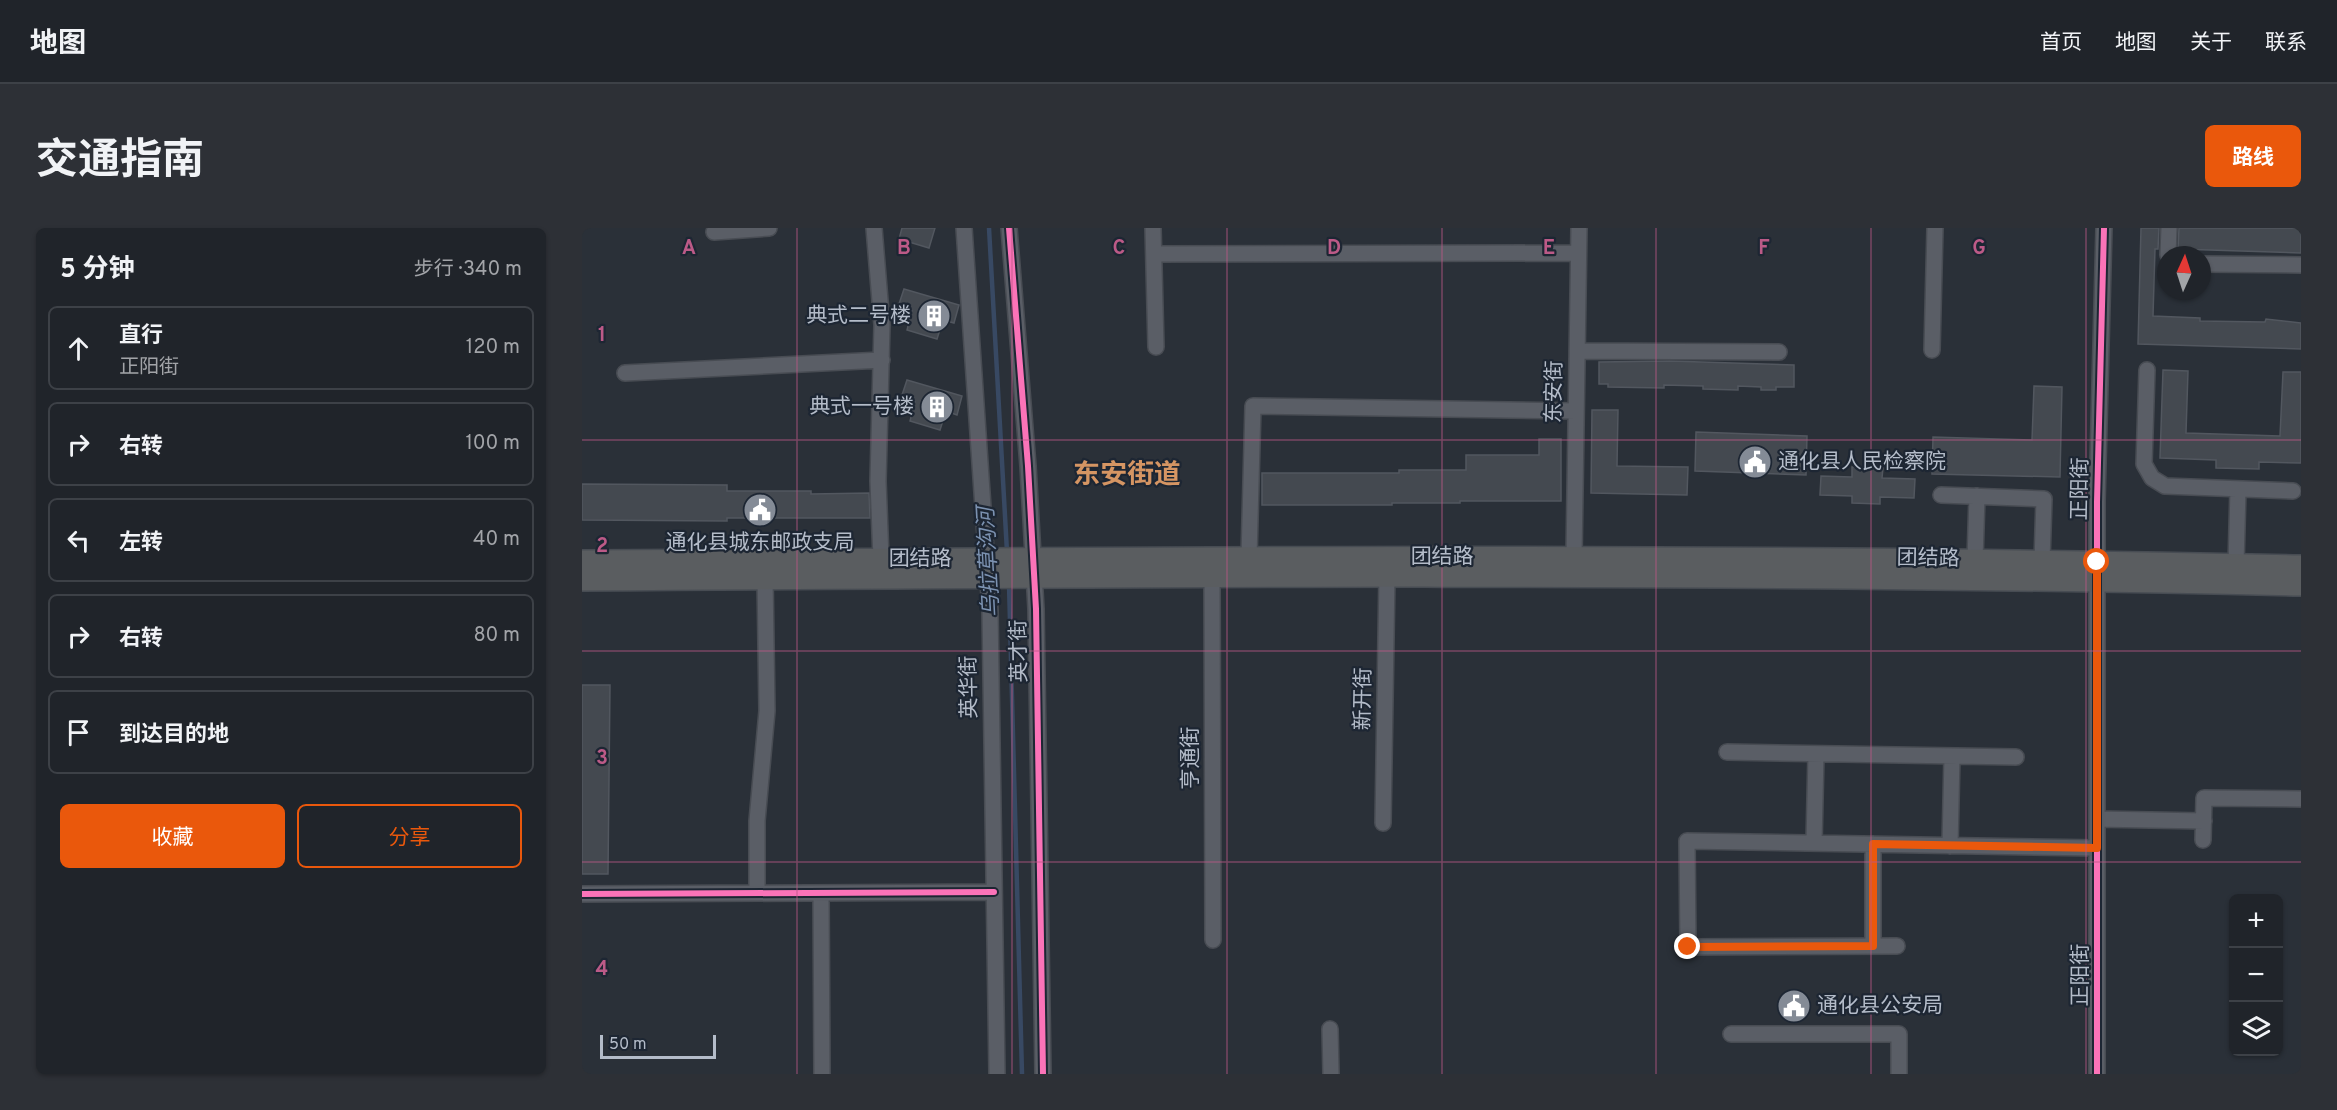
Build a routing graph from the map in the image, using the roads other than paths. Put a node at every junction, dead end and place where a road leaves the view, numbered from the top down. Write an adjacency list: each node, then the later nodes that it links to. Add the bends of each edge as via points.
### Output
1 (769, 228): 10 (street)
2 (874, 228): 20 (street)
3 (964, 228): 36 (street, 英华街)
4 (1009, 228): 37 (street, 英才街)
5 (1154, 228): 13 (street)
6 (1579, 228): 12 (street, 东安街)
7 (1935, 228): 17 (street)
8 (2104, 228): 38 (street, 正阳街)
9 (2169, 228): 11 (street)
10 (714, 232)
11 (2168, 246)
12 (1578, 253): 13 (street); 18 (street, 东安街)
13 (1154, 254): 16 (street)
14 (2211, 264): 15 (street)
15 (2301, 266)
16 (1156, 347)
17 (1932, 350)
18 (1577, 351): 19 (street); 23 (street, 东安街)
19 (1779, 352)
20 (882, 360): 22 (street); 30 (street, via 878,481)
21 (2147, 370): 24 (street, via 2144,464 2152,478 2164,486)
22 (625, 373)
23 (1576, 411): 28 (street, via 1252,406); 29 (street, 东安街)
24 (2238, 489): 25 (street); 34 (street)
25 (2293, 491)
26 (1941, 495): 27 (street)
27 (1977, 496): 31 (street); 33 (street, via 2044,499)
28 (1249, 557): 29 (highway, 团结路); 37 (highway, 团结路)
29 (1574, 557): 31 (highway, 团结路)
30 (881, 559): 32 (highway, 团结路); 36 (highway, 团结路)
31 (1975, 560): 33 (highway, 团结路)
32 (582, 561)
33 (2042, 561): 38 (highway, 团结路)
34 (2236, 565): 35 (highway, 团结路); 38 (highway, 团结路)
35 (2301, 566)
36 (987, 568): 37 (highway, 团结路); 41 (highway, 团结路); 58 (street, 英华街)
37 (1034, 568): 40 (highway, 团结路); 68 (street, 英才街)
38 (2097, 571): 39 (highway, 团结路, via 1836,576); 43 (highway, 团结路); 49 (street, 正阳街)
39 (1387, 575): 40 (highway, 团结路); 51 (street, 新开街)
40 (1212, 576): 61 (street, 亨通街)
41 (765, 578): 42 (highway, 团结路); 59 (street, via 767,711 757,820)
42 (582, 579)
43 (2301, 585)
44 (1727, 752): 45 (street)
45 (1816, 754): 46 (street); 53 (street)
46 (1952, 756): 47 (street); 55 (street)
47 (2016, 757)
48 (2301, 799): 50 (street, via 2204,798)
49 (2097, 819): 50 (street); 56 (street, 正阳街)
50 (2204, 821): 52 (street)
51 (1383, 823)
52 (2203, 840)
53 (1814, 843): 54 (street); 62 (street, via 1687,841 1688,947)
54 (1873, 844): 55 (street); 62 (street)
55 (1950, 846): 56 (street)
56 (2097, 848): 71 (street, 正阳街)
57 (821, 892): 58 (street); 59 (street); 66 (street)
58 (994, 892): 67 (street, 英华街)
59 (757, 893): 60 (street)
60 (582, 894)
61 (1213, 940)
62 (1873, 946): 63 (street)
63 (1897, 946)
64 (1330, 1029): 69 (street)
65 (1731, 1034): 70 (street, via 1899,1034)
66 (822, 1074)
67 (997, 1074)
68 (1043, 1074)
69 (1330, 1074)
70 (1899, 1074)
71 (2097, 1074)

